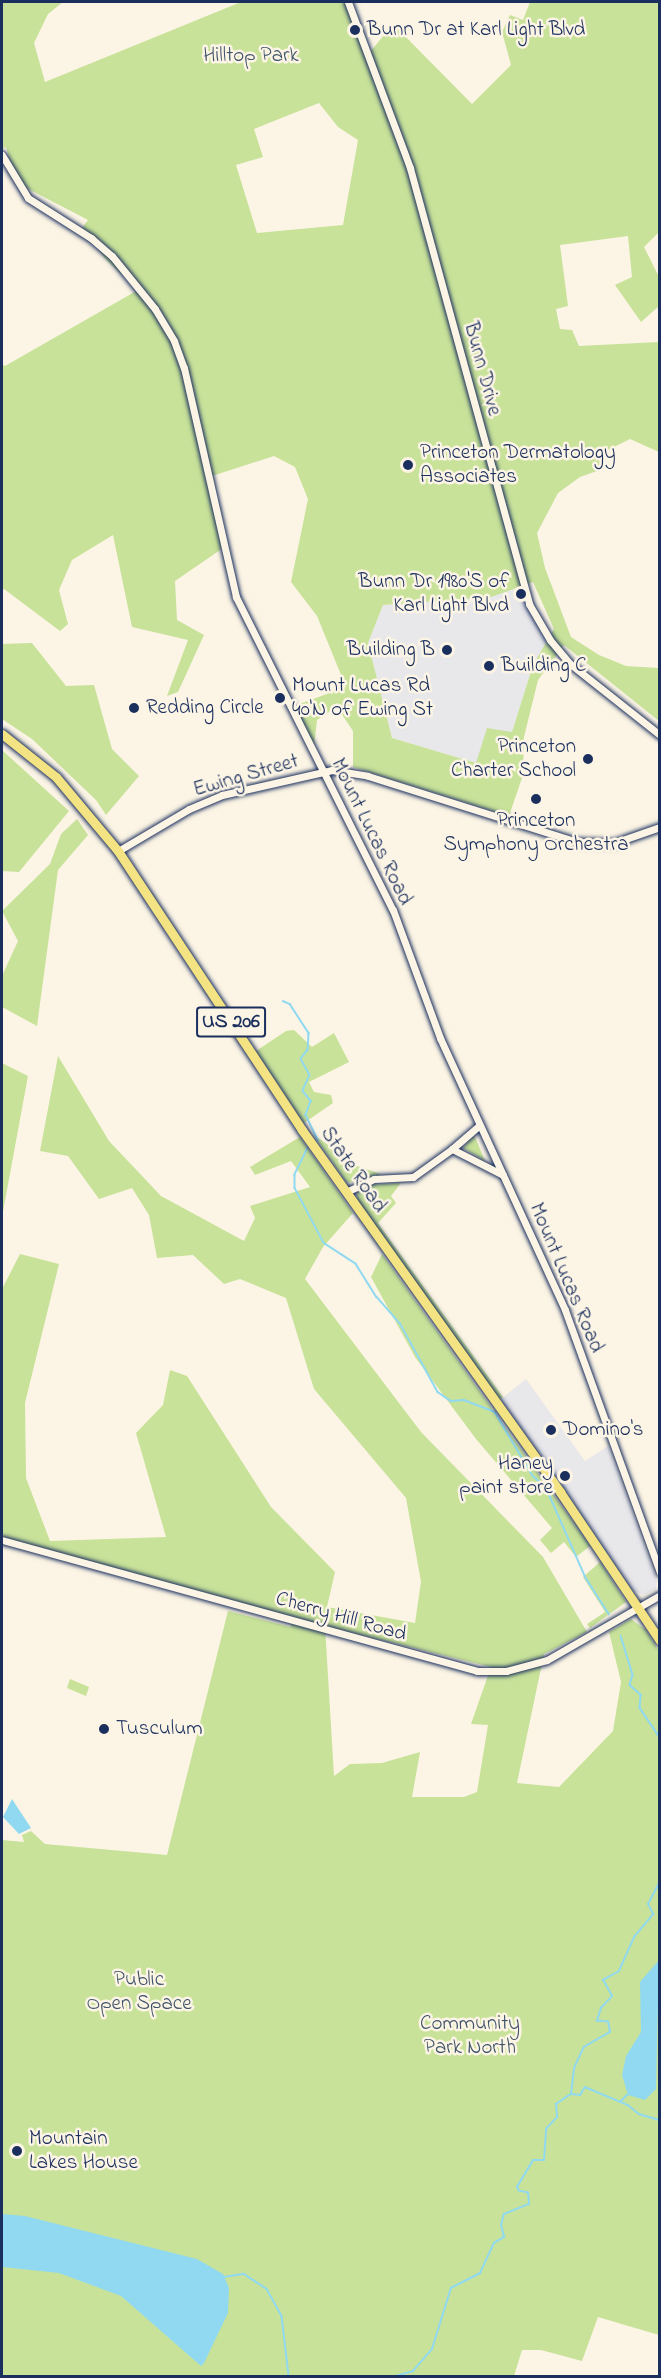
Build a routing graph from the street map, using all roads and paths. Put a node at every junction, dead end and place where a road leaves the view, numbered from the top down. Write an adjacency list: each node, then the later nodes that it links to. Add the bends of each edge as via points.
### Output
1 (348, 2): 4 (street, Bunn Drive, via 410,168 529,604 545,633 569,663)
2 (2, 155): 5 (street, Mount Lucas Road, via 28,198 112,256 174,341 184,368 229,578)
3 (2, 734): 7 (highway, State Road / US 206, via 74,794)
4 (660, 735)
5 (323, 771): 6 (street, Ewing Street, via 368,776 563,839 614,843); 7 (street, Ewing Street, via 222,795 189,809); 8 (street, Mount Lucas Road, via 393,910)
6 (660, 827)
7 (118, 851): 11 (highway, State Road / US 206)
8 (478, 1126): 9 (street); 10 (street, Mount Lucas Road)
9 (452, 1149): 10 (street); 11 (street, via 413,1177 374,1179)
10 (503, 1174): 13 (street, Mount Lucas Road, via 565,1310)
11 (346, 1192): 15 (highway, State Road / US 206, via 560,1492)
12 (2, 1540): 15 (street, Cherry Hill Road, via 477,1671 506,1671 547,1660)
13 (660, 1572)
14 (660, 1595): 15 (street, Cherry Hill Road)
15 (636, 1607): 16 (highway, State Road / US 206)
16 (660, 1641)

